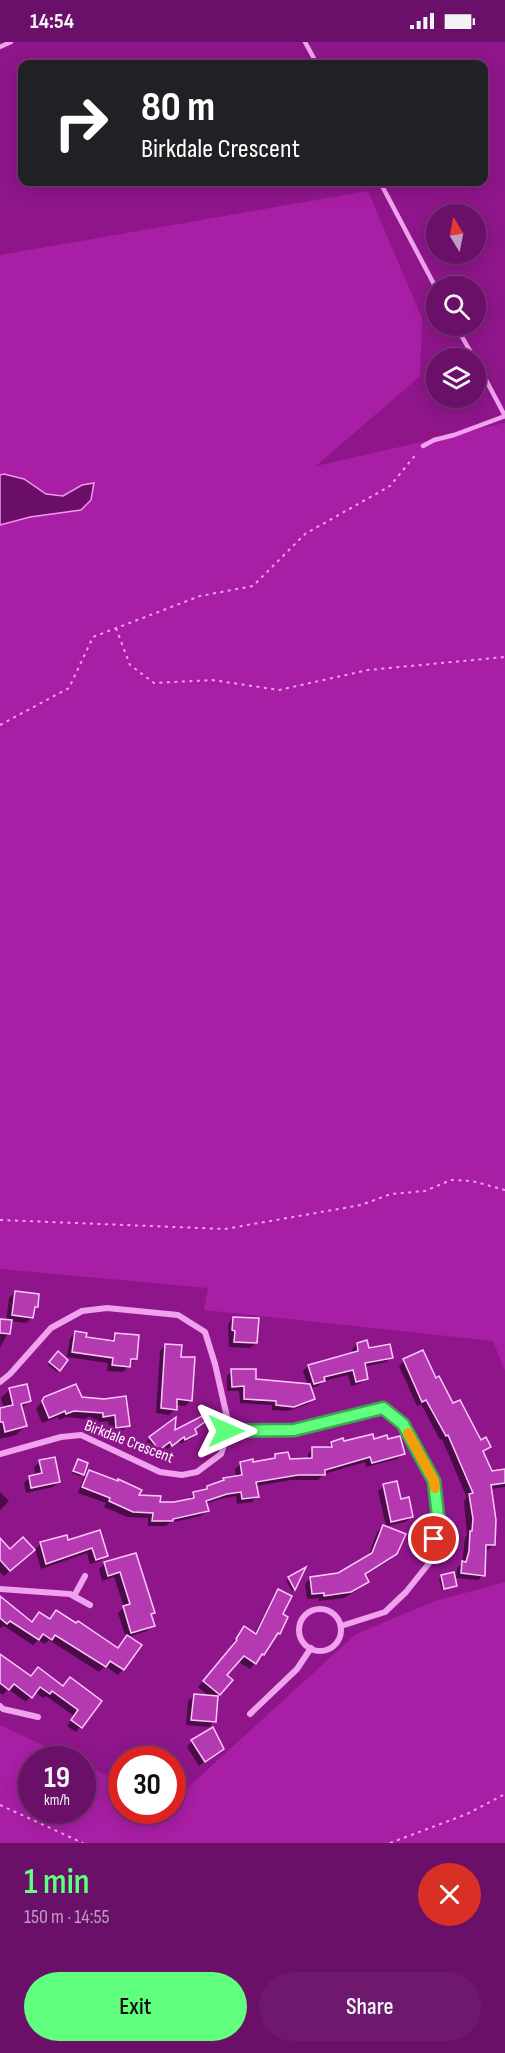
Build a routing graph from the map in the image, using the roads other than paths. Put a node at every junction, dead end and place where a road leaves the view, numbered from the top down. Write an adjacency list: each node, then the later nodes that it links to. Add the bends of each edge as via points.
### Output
1 (11, 42): 3 (lane)
2 (305, 42): 4 (lane)
3 (0, 47)
4 (315, 60)
5 (382, 186): 6 (lane)
6 (430, 276)
7 (486, 381): 8 (lane)
8 (505, 416): 9 (lane)
9 (423, 446)
10 (0, 1382): 11 (street, Birkdale Crescent, via 51,1328 82,1311 107,1308 178,1315 205,1332 227,1417)
11 (226, 1431): 12 (street, Birkdale Crescent, via 221,1454 197,1472 182,1475 160,1472 81,1435); 17 (street, via 294,1430 383,1408 403,1424 434,1481 438,1516 430,1562 385,1612)
12 (0, 1454)
13 (85, 1576): 15 (street)
14 (0, 1588): 15 (street)
15 (74, 1596): 16 (street)
16 (90, 1605)
17 (341, 1626): 18 (street, via 333,1648 319,1652); 18 (street, via 327,1610 308,1613 301,1621 299,1634 304,1645)
18 (311, 1648): 20 (street, via 297,1669)
19 (0, 1706): 21 (street)
20 (250, 1714)
21 (38, 1717)

